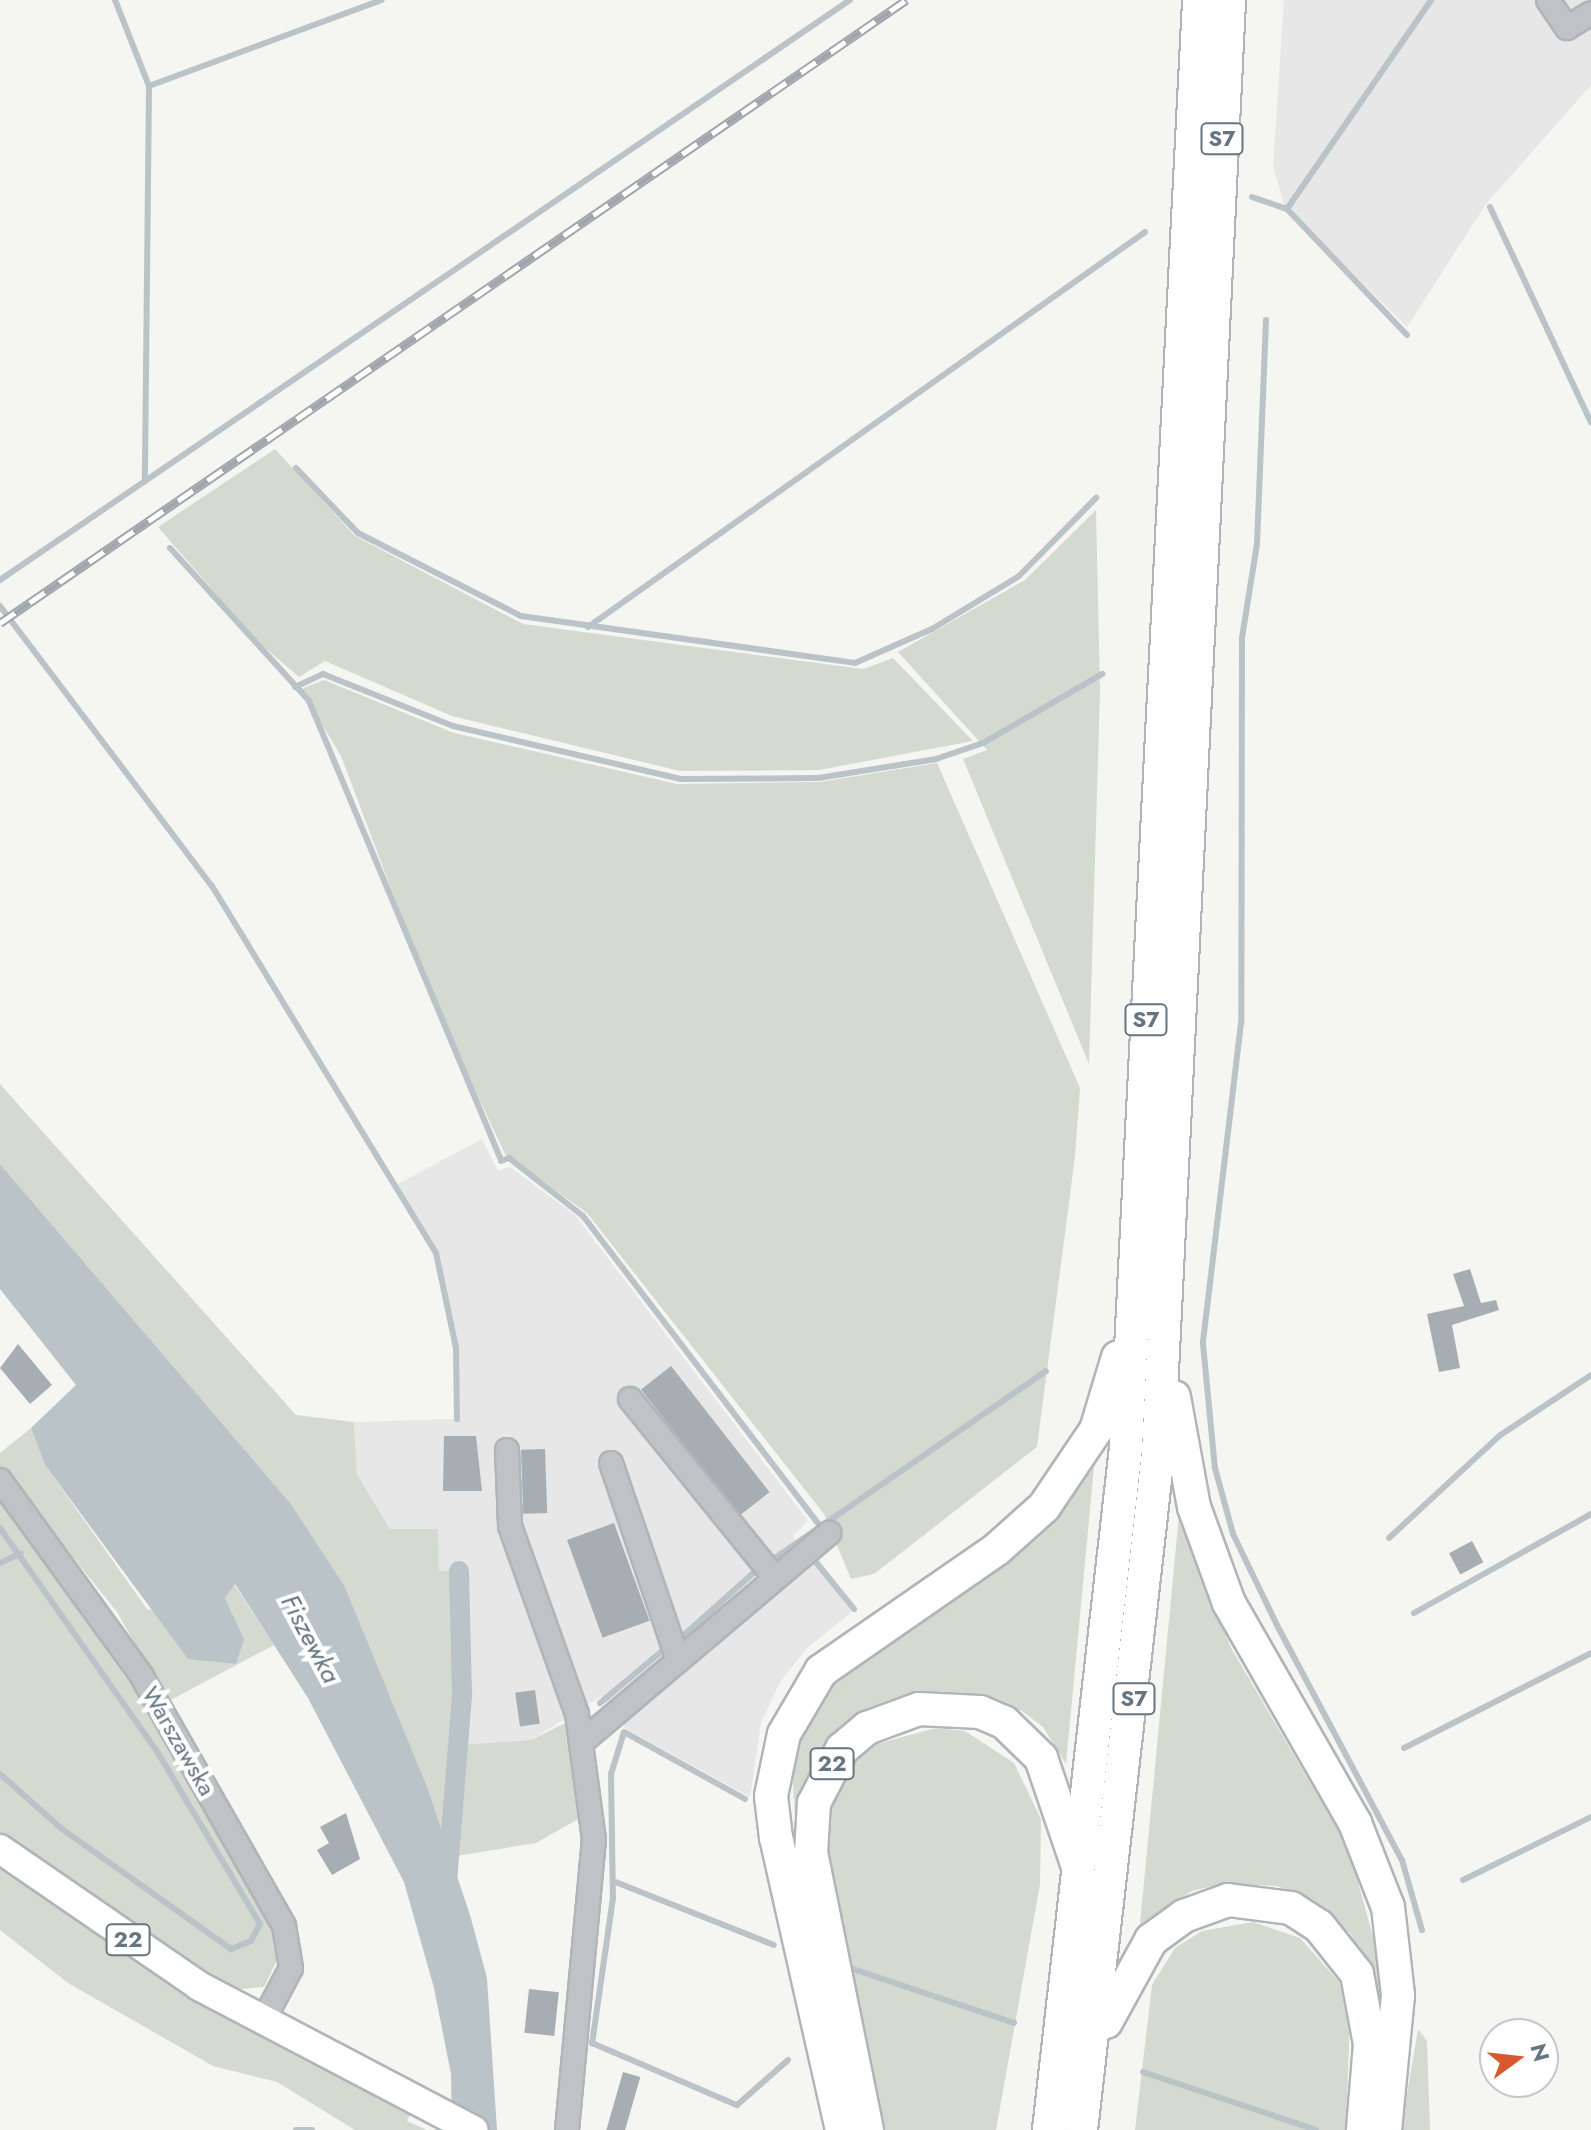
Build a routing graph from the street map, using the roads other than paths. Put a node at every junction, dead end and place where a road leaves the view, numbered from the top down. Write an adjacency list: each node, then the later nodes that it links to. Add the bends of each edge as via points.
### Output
1 (1199, 0): 5 (highway, S7)
2 (1229, 0): 5 (highway, S7)
3 (1548, 0): 4 (lane, via 1567,28)
4 (1591, 13)
5 (1198, 277): 6 (highway, S7); 7 (highway, S7)
6 (1133, 1312): 17 (highway, S7); 22 (highway, via 1096,1430 1044,1507 997,1549 831,1663 797,1704 784,1734 771,1796 776,1838)
7 (1164, 1335): 19 (highway, S7, via 1126,1779); 27 (highway, via 1194,1507 1211,1558 1251,1648 1355,1823 1388,1907 1398,1995)
8 (630, 1399): 13 (lane)
9 (507, 1450): 15 (lane, via 510,1526 577,1714)
10 (611, 1463): 14 (lane)
11 (0, 1480): 18 (lane, Warszawska, via 141,1675 284,1926 291,1968)
12 (829, 1533): 13 (lane)
13 (775, 1578): 14 (lane)
14 (678, 1660): 15 (lane)
15 (582, 1742): 21 (lane, via 593,1869)
16 (0, 1849): 18 (main road, 22)
17 (1082, 1882): 23 (highway, 22, via 1041,1758 1004,1722 980,1712 919,1709 867,1728 842,1749 814,1803 811,1853); 24 (highway, S7)
18 (262, 2023): 20 (main road, 22)
19 (1090, 2063): 25 (highway, S7); 26 (highway, via 1130,1970 1151,1940 1204,1906 1274,1902 1319,1926 1357,1974 1370,2044)
20 (473, 2130)
21 (567, 2130)
22 (842, 2130)
23 (867, 2130)
24 (1049, 2130)
25 (1081, 2130)
26 (1363, 2130)
27 (1385, 2130)

